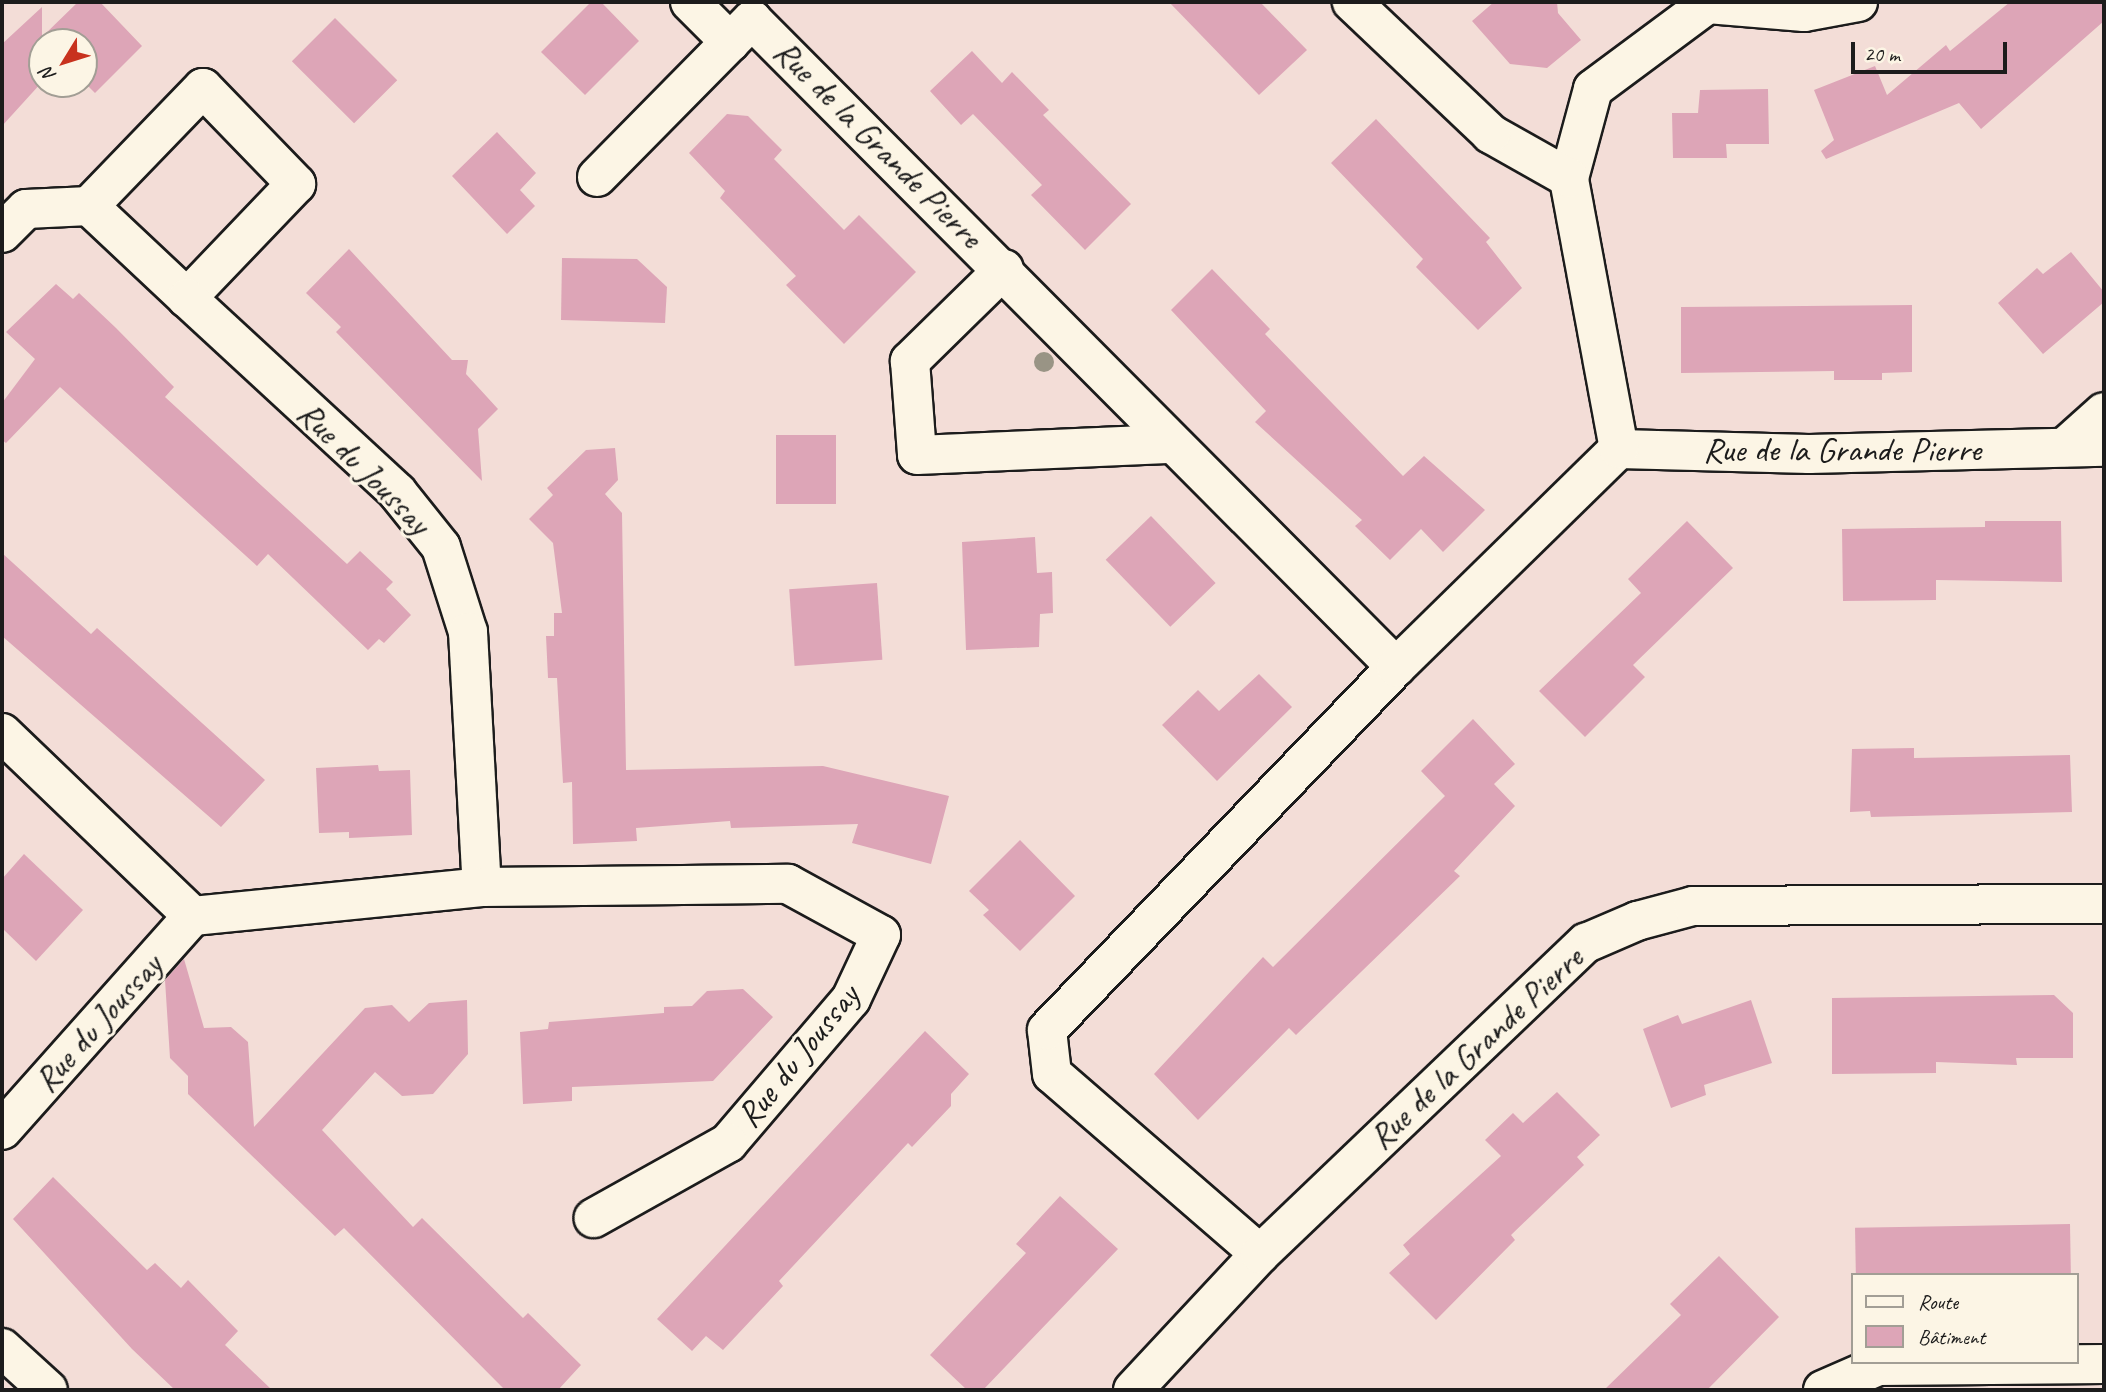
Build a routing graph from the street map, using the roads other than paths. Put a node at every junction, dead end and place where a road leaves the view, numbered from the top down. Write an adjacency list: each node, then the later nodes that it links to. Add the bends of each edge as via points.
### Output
1 (690, 2): 5 (street, Rue de la Grande Pierre)
2 (1352, 2): 7 (street, via 1491,134)
3 (1857, 2): 4 (street, via 1804,12)
4 (1709, 3): 7 (street, via 1593,89)
5 (745, 21): 6 (street, Rue de la Grande Pierre); 10 (street, Rue de la Grande Pierre)
6 (597, 177)
7 (1569, 178): 16 (street)
8 (89, 206): 9 (street, via 26,209); 11 (street, Rue du Joussay); 11 (street, via 203,88 296,184)
9 (2, 233)
10 (1004, 269): 13 (street, Rue de la Grande Pierre); 13 (street, Rue de la Grande Pierre, via 910,360 917,455)
11 (187, 298): 19 (street, Rue du Joussay, via 397,492 440,547 468,632)
12 (2104, 412): 14 (street)
13 (1173, 444): 17 (street, Rue de la Grande Pierre)
14 (2065, 447): 15 (street, Rue de la Grande Pierre); 16 (street, Rue de la Grande Pierre, via 1809,454)
15 (2104, 447)
16 (1619, 449): 17 (street)
17 (1396, 667): 24 (street, via 1047,1030 1052,1074)
18 (2, 733): 21 (street)
19 (482, 887): 21 (street, Rue du Joussay); 23 (street, Rue du Joussay, via 788,884 881,935 851,999 728,1143)
20 (2104, 904): 24 (street, Rue de la Grande Pierre, via 1693,906 1637,921 1586,943 1545,977)
21 (193, 916): 22 (street, Rue du Joussay)
22 (2, 1130)
23 (594, 1218)
24 (1259, 1254): 28 (street, Rue de la Grande Pierre)
25 (2, 1348): 27 (street)
26 (2104, 1364): 29 (street, via 1878,1366)
27 (48, 1390)
28 (1133, 1390)
29 (1823, 1390)

